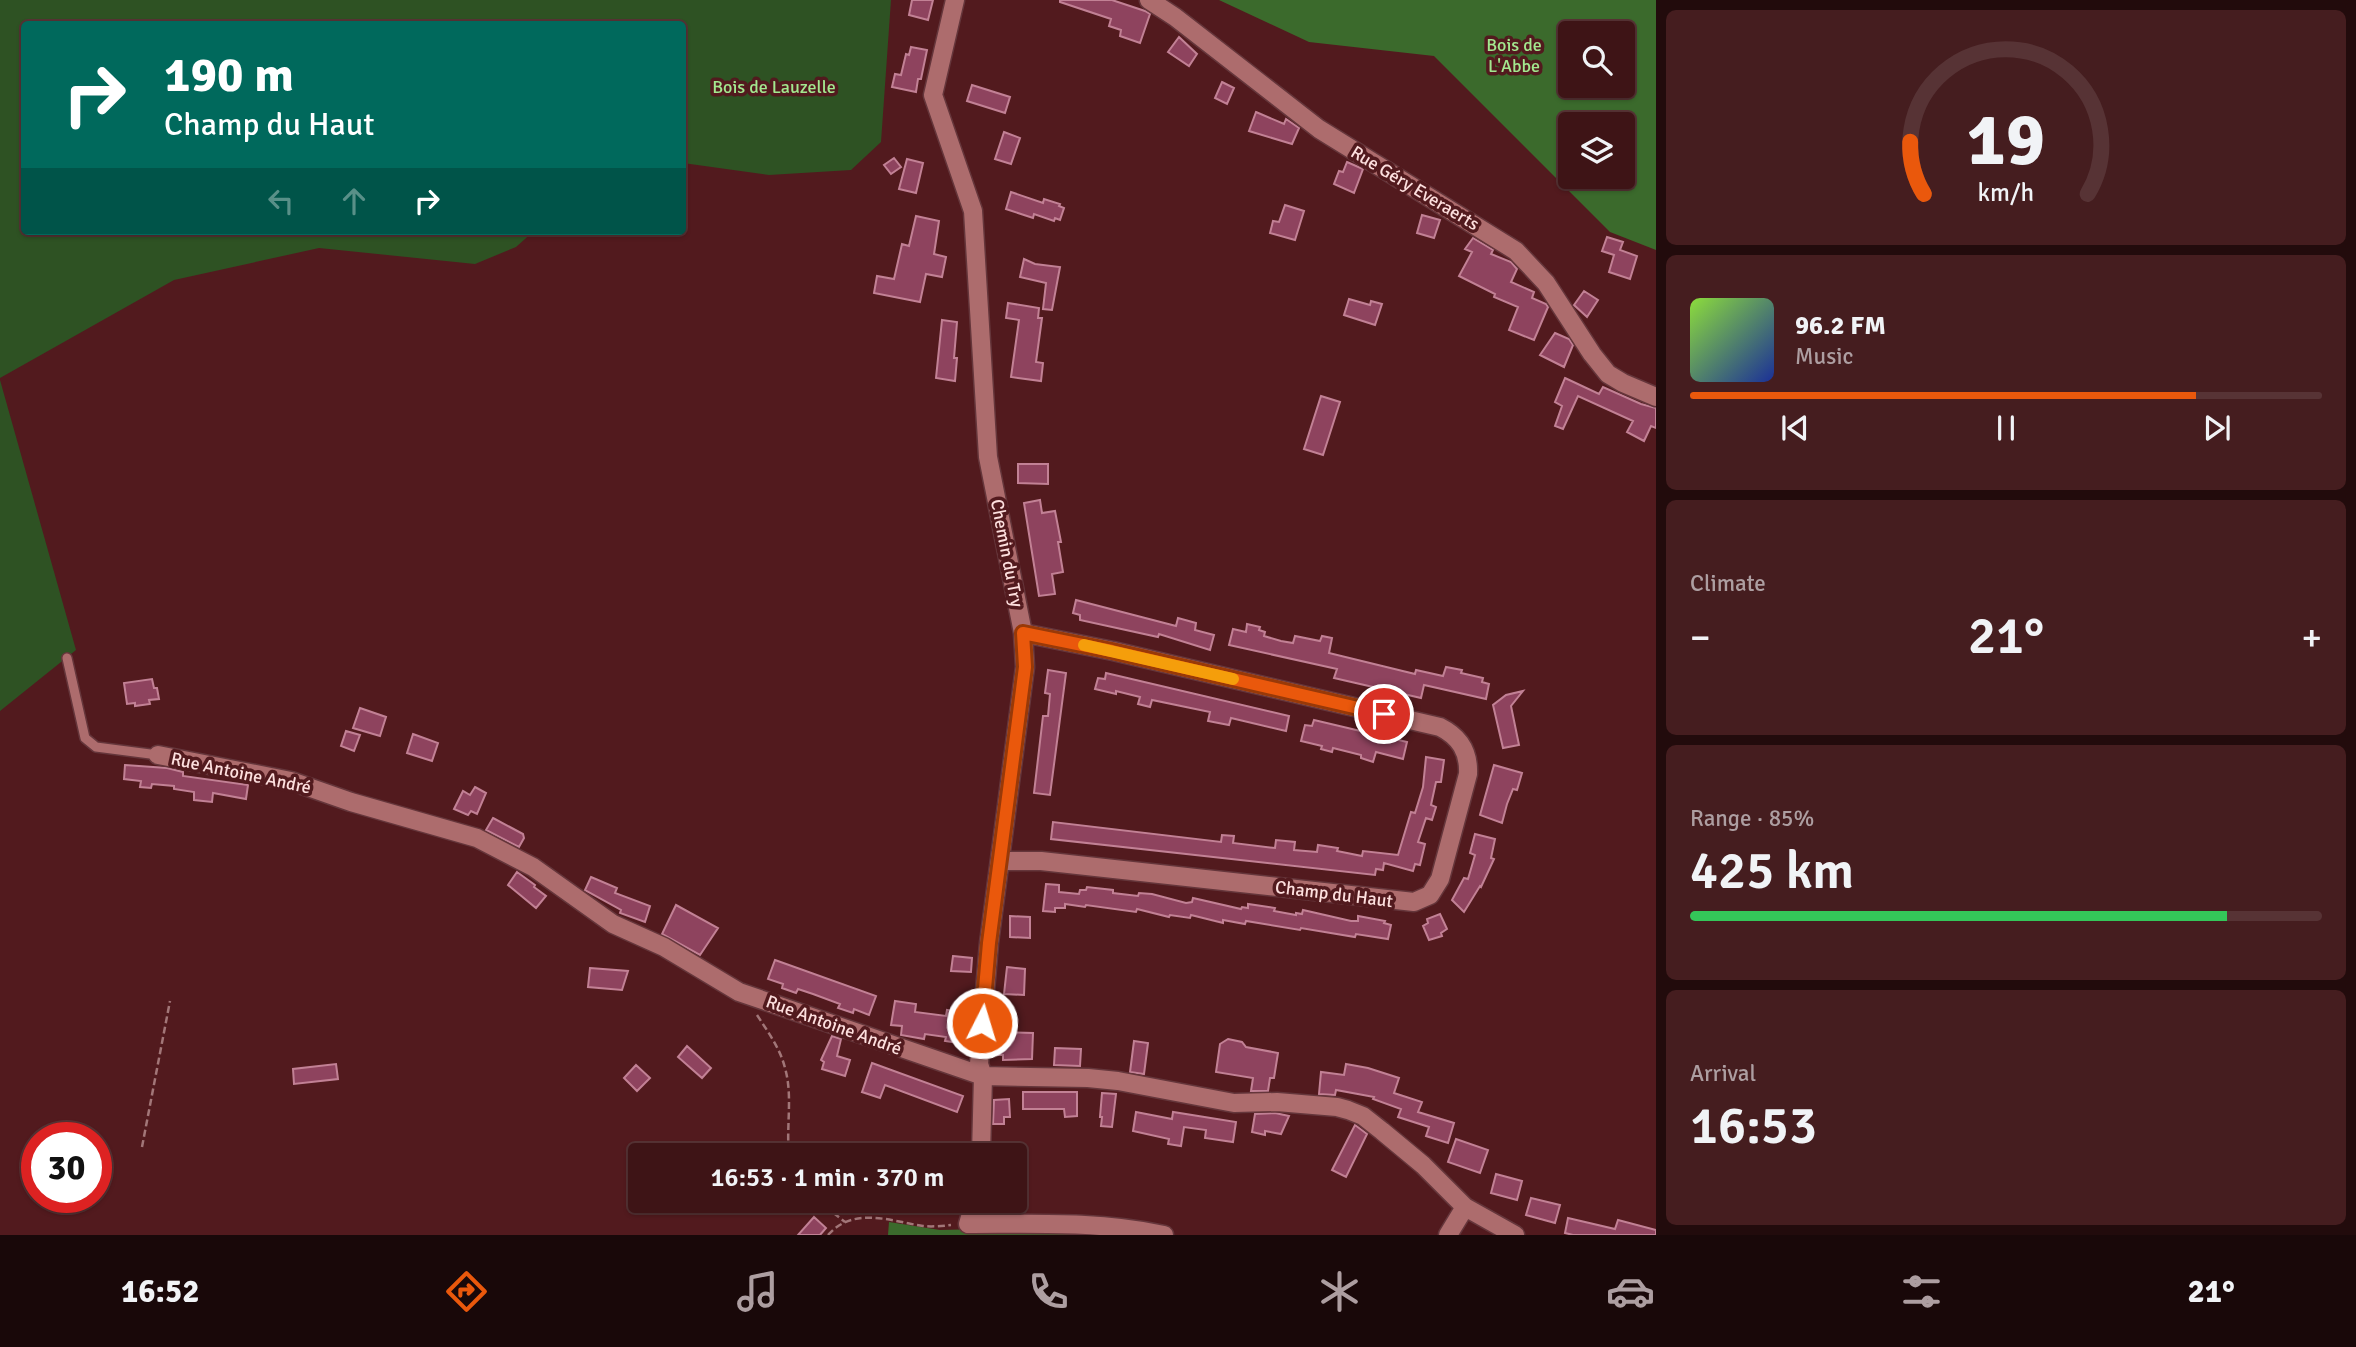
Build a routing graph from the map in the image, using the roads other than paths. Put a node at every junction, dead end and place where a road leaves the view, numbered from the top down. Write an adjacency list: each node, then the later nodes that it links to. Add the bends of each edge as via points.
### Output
1 (955, 0): 4 (street, Chemin du Try, via 933,95 973,211 988,457)
2 (1149, 0): 3 (street, Rue Géry Everaerts, via 1320,129 1516,251 1546,283 1608,374)
3 (1656, 397)
4 (1023, 633): 7 (street, Chemin du Try, via 1025,667); 7 (street, Champ du Haut, via 1440,727 1460,741 1468,774 1440,879 1430,895 1414,902 1041,861)
5 (67, 658): 6 (lane, via 88,742)
6 (158, 755): 8 (street, Rue Antoine André, via 291,781 477,838 533,867 613,925 664,947 739,992)
7 (1001, 861): 8 (street, Chemin du Try, via 989,943 979,1064)
8 (983, 1076): 9 (street, Chemin du Try); 10 (street, Rue Antoine André, via 1088,1078 1234,1102 1337,1107 1363,1116)
9 (981, 1143)
10 (1465, 1208): 13 (street); 14 (street, Rue Antoine André)
11 (971, 1213): 12 (street, via 968,1224 1096,1225)
12 (1164, 1235)
13 (1447, 1235)
14 (1515, 1235)

